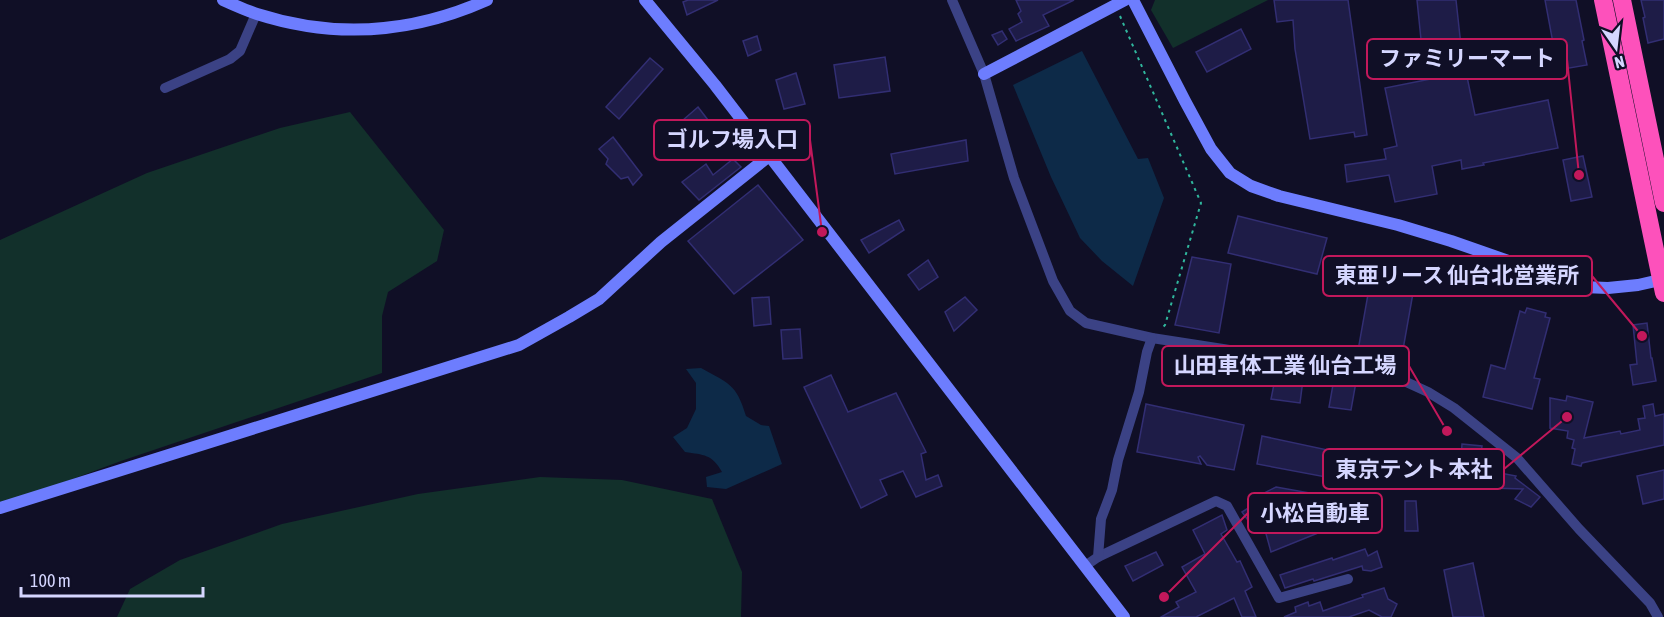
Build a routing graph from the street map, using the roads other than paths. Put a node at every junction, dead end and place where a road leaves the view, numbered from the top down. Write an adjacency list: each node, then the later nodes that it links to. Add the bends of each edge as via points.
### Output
1 (223, 0): 9 (street)
2 (487, 0): 9 (street, via 422,23 381,29 299,25)
3 (645, 0): 12 (street)
4 (952, 0): 10 (street)
5 (1133, 0): 14 (street, via 1211,149 1230,173 1251,186 1398,225 1583,287)
6 (1603, 0): 14 (highway)
7 (1622, 0): 13 (highway)
8 (1120, 2): 10 (street)
9 (256, 14): 11 (street, via 240,51)
10 (984, 74): 15 (street, via 1014,178 1053,281 1070,311 1086,323)
11 (165, 88)
12 (769, 156): 16 (street, via 662,242 599,299 519,345); 18 (street)
13 (1664, 203)
14 (1663, 284)
15 (1152, 338): 17 (street, via 1101,519); 21 (street, via 1377,373 1428,392 1517,458 1650,603)
16 (0, 508)
17 (1098, 557): 18 (street); 19 (street, via 1216,501 1227,506 1279,598)
18 (1085, 566): 20 (street)
19 (1348, 579)
20 (1124, 617)
21 (1658, 617)

